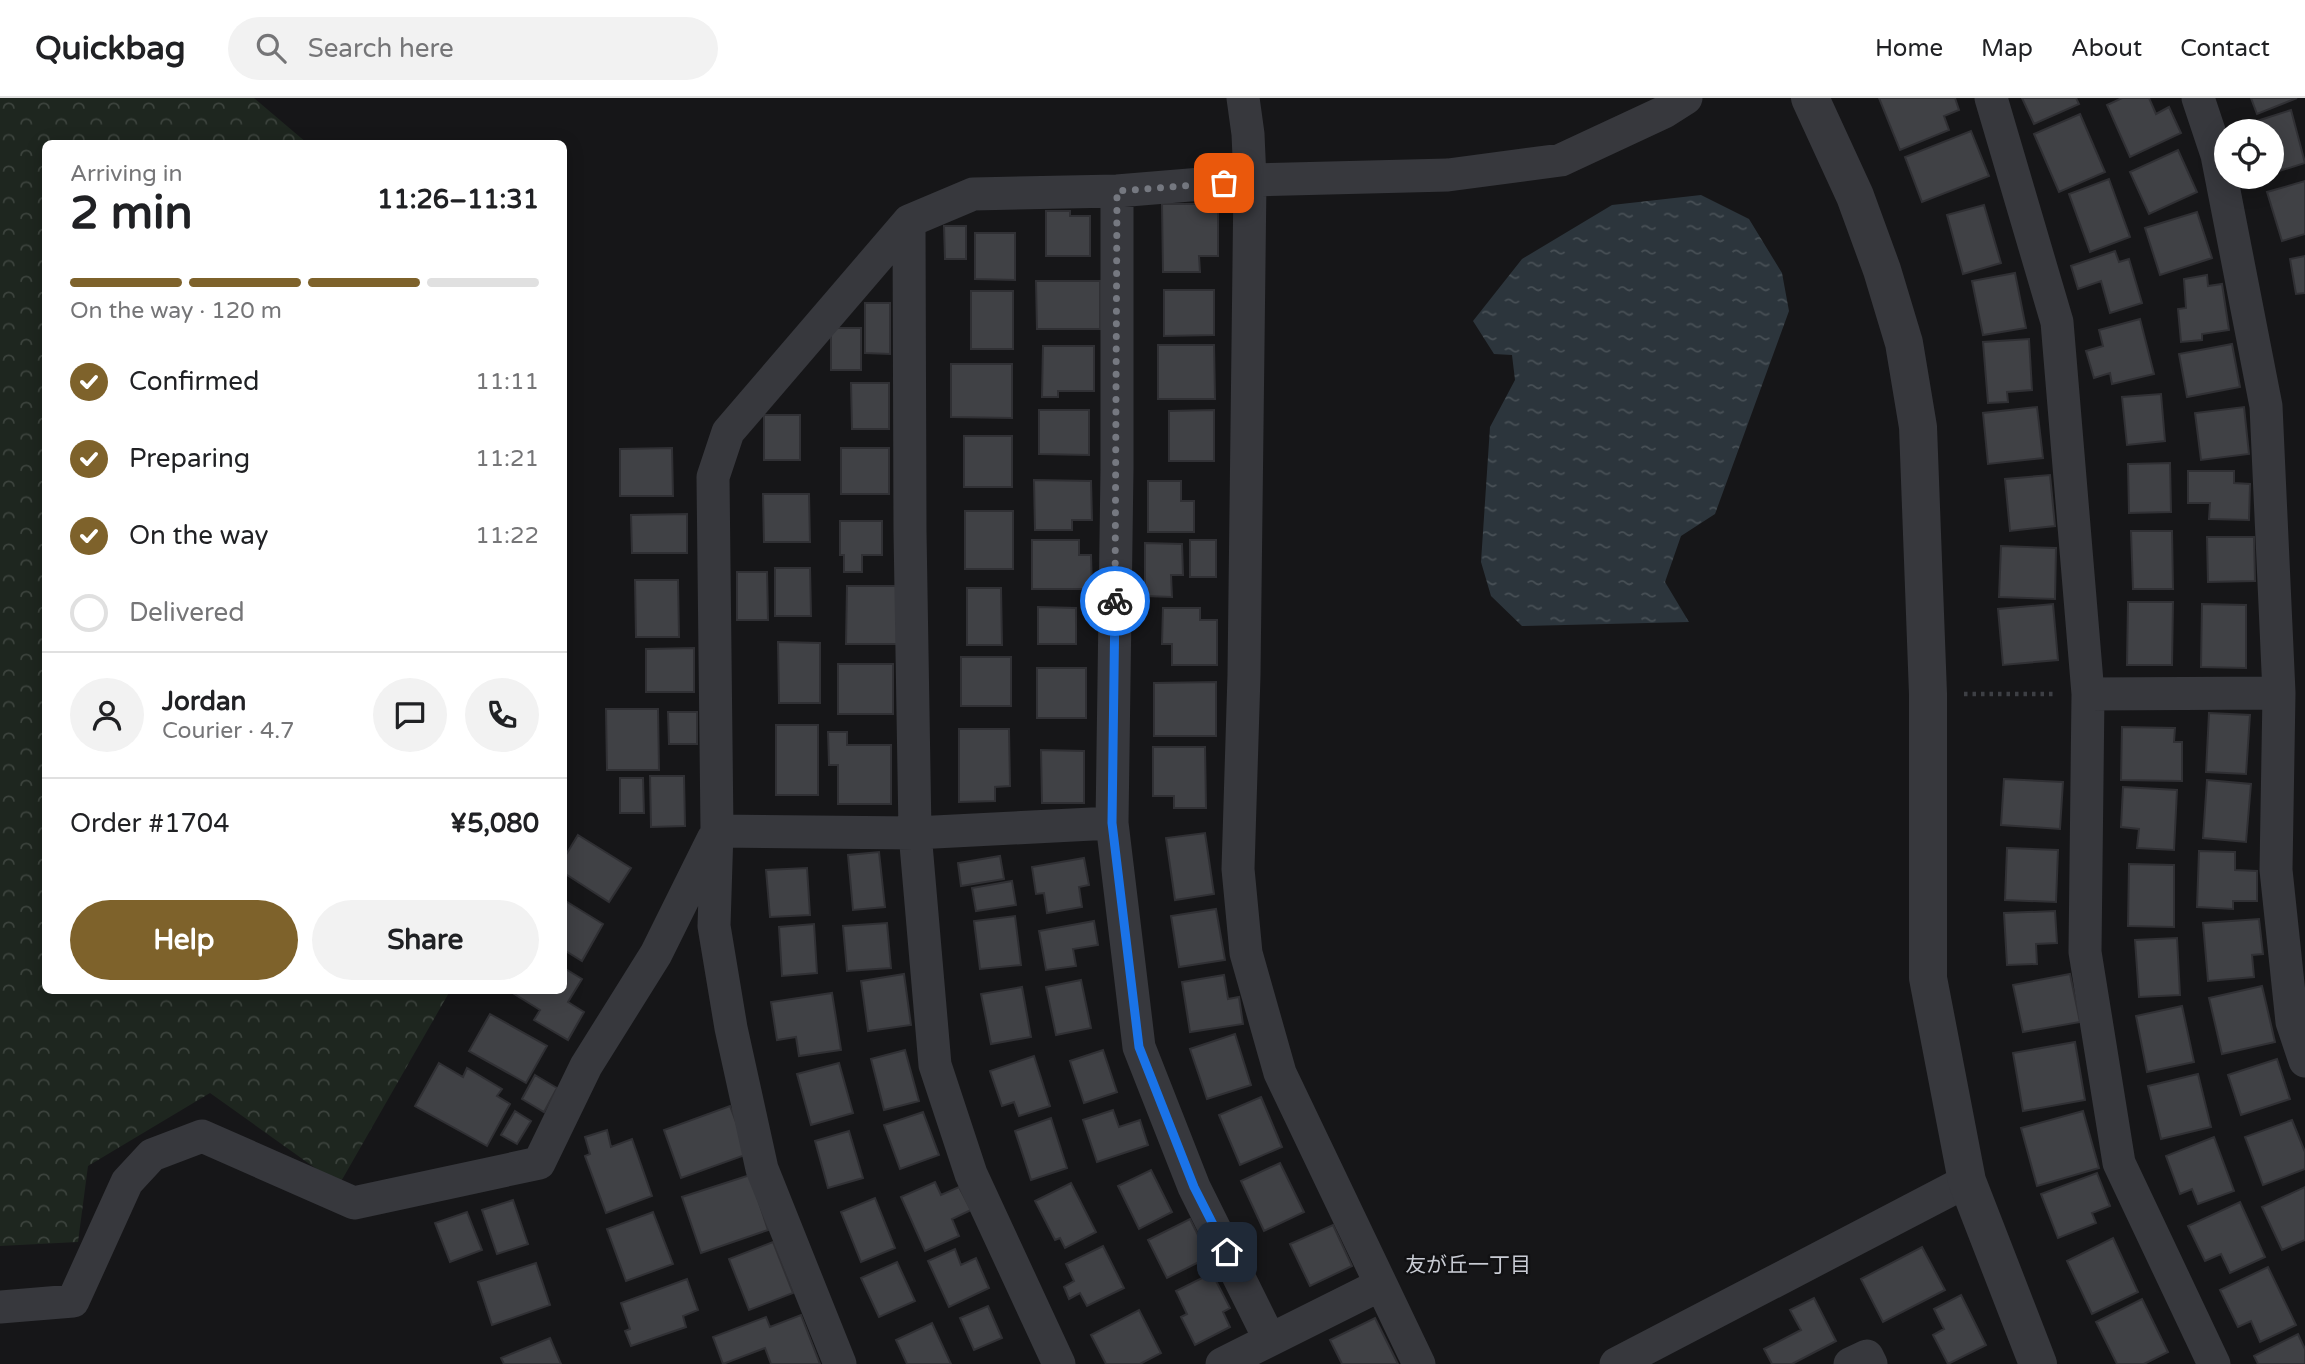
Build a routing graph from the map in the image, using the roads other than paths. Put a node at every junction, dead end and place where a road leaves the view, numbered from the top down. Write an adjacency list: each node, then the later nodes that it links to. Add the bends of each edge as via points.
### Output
1 (1243, 98): 6 (street)
2 (1686, 98): 6 (street, via 1561,160 1448,175)
3 (1810, 98): 15 (street, via 1855,196 1882,270 1903,342 1918,427 1928,694 1928,978)
4 (1991, 98): 10 (street, via 2057,322)
5 (2198, 98): 9 (street, via 2217,155 2266,406)
6 (1250, 180): 7 (street); 16 (street, via 1238,869 1246,953 1280,1073)
7 (1117, 191): 8 (street, via 973,194); 11 (street)
8 (909, 221): 12 (street, via 727,432 713,477); 13 (street)
9 (2279, 693): 10 (street); 14 (street, via 2276,870 2292,1022)
10 (2088, 694): 27 (street, via 2085,951 2119,1163)
11 (1112, 823): 13 (street); 18 (street, via 1139,1047 1194,1187)
12 (717, 831): 13 (street); 17 (street, via 656,954 586,1066 539,1163 354,1203 202,1136 152,1154 127,1182 73,1301); 20 (street, via 714,926 762,1169)
13 (915, 833): 21 (street, via 935,1065 971,1174)
14 (2305, 1061)
15 (1967, 1181): 19 (street); 26 (street)
16 (1380, 1284): 18 (street); 23 (street)
17 (0, 1307)
18 (1270, 1340): 22 (street)
19 (1636, 1360)
20 (840, 1364)
21 (1059, 1364)
22 (1222, 1364)
23 (1419, 1364)
24 (1850, 1364): 25 (street, via 1867,1356)
25 (1871, 1364)
26 (2038, 1364)
27 (2214, 1364)

